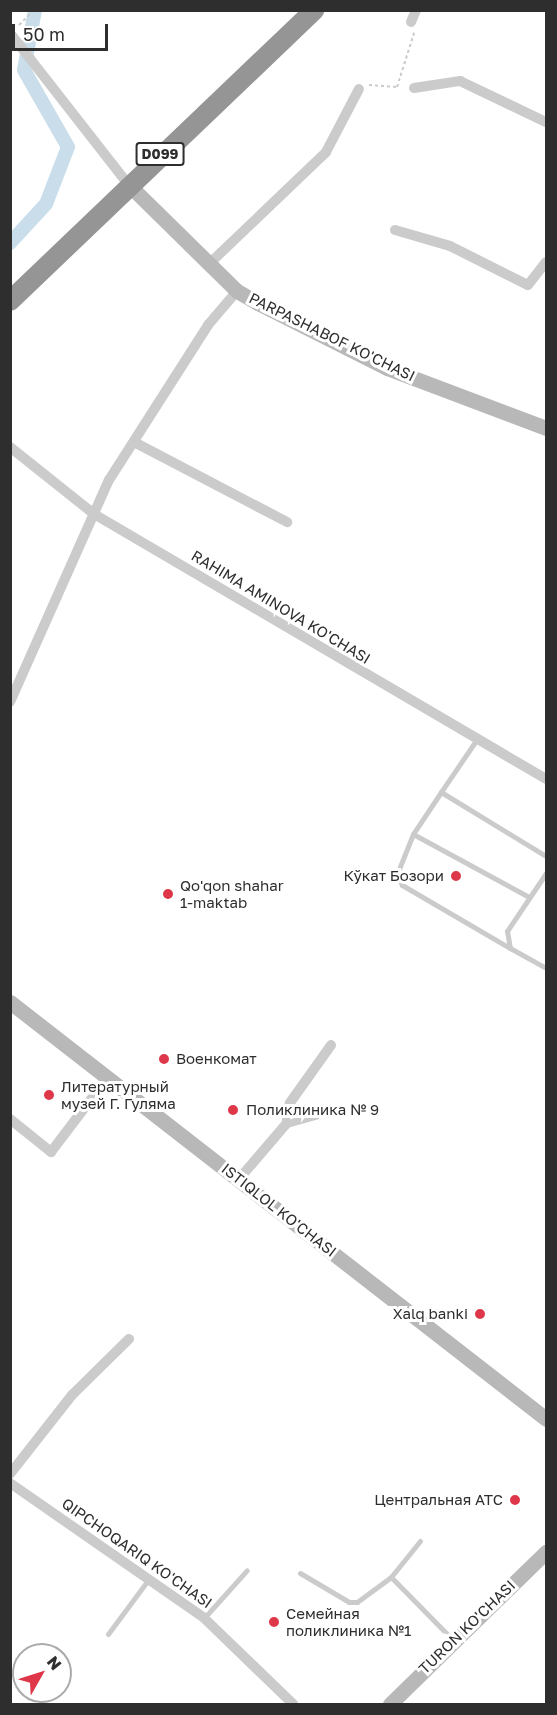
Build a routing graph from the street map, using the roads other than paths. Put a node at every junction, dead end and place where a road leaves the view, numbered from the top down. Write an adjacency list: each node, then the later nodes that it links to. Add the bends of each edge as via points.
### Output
1 (314, 10): 8 (highway, D099)
2 (416, 10): 3 (street)
3 (411, 22)
4 (11, 33): 8 (street, PARPASHABOF KO'CHASI)
5 (414, 88): 7 (street, via 460,81)
6 (359, 90): 11 (street, via 326,152)
7 (546, 122)
8 (128, 184): 11 (main road, PARPASHABOF KO'CHASI); 13 (highway, D099)
9 (395, 230): 10 (street, via 450,246 528,285)
10 (546, 262)
11 (209, 264): 12 (main road, PARPASHABOF KO'CHASI)
12 (237, 291): 14 (main road, PARPASHABOF KO'CHASI, via 387,368); 15 (street, via 208,325)
13 (10, 301)
14 (546, 428)
15 (134, 442): 17 (street); 18 (street)
16 (10, 447): 17 (street, RAHIMA AMINOVA KO'CHASI)
17 (94, 514): 19 (street); 20 (street, RAHIMA AMINOVA KO'CHASI)
18 (287, 522)
19 (10, 702)
20 (477, 739): 21 (street, RAHIMA AMINOVA KO'CHASI); 22 (lane)
21 (546, 779)
22 (441, 792): 23 (lane); 24 (lane)
23 (413, 834): 26 (lane); 27 (lane, via 397,874 402,885)
24 (546, 856)
25 (546, 873): 26 (lane)
26 (529, 897): 27 (lane, via 507,932)
27 (510, 948): 28 (lane)
28 (546, 968)
29 (10, 1002): 31 (main road, ISTIQLOL KO'CHASI)
30 (331, 1045): 34 (street, via 287,1107)
31 (108, 1077): 33 (street, via 51,1152); 35 (main road, ISTIQLOL KO'CHASI)
32 (318, 1114): 34 (street)
33 (11, 1121)
34 (287, 1123): 35 (street)
35 (239, 1179): 37 (main road, ISTIQLOL KO'CHASI)
36 (129, 1339): 38 (street, via 72,1395)
37 (546, 1419)
38 (10, 1474)
39 (10, 1483): 45 (street, QIPCHOQARIQ KO'CHASI)
40 (420, 1541): 44 (lane)
41 (546, 1552): 48 (main road, TURON KO'CHASI)
42 (247, 1570): 46 (lane)
43 (300, 1573): 44 (lane, via 349,1602 357,1602)
44 (391, 1577): 48 (lane)
45 (149, 1578): 46 (street, QIPCHOQARIQ KO'CHASI); 47 (lane)
46 (204, 1618): 49 (street, QIPCHOQARIQ KO'CHASI)
47 (108, 1634)
48 (452, 1639): 50 (main road, TURON KO'CHASI)
49 (293, 1704)
50 (390, 1704)

